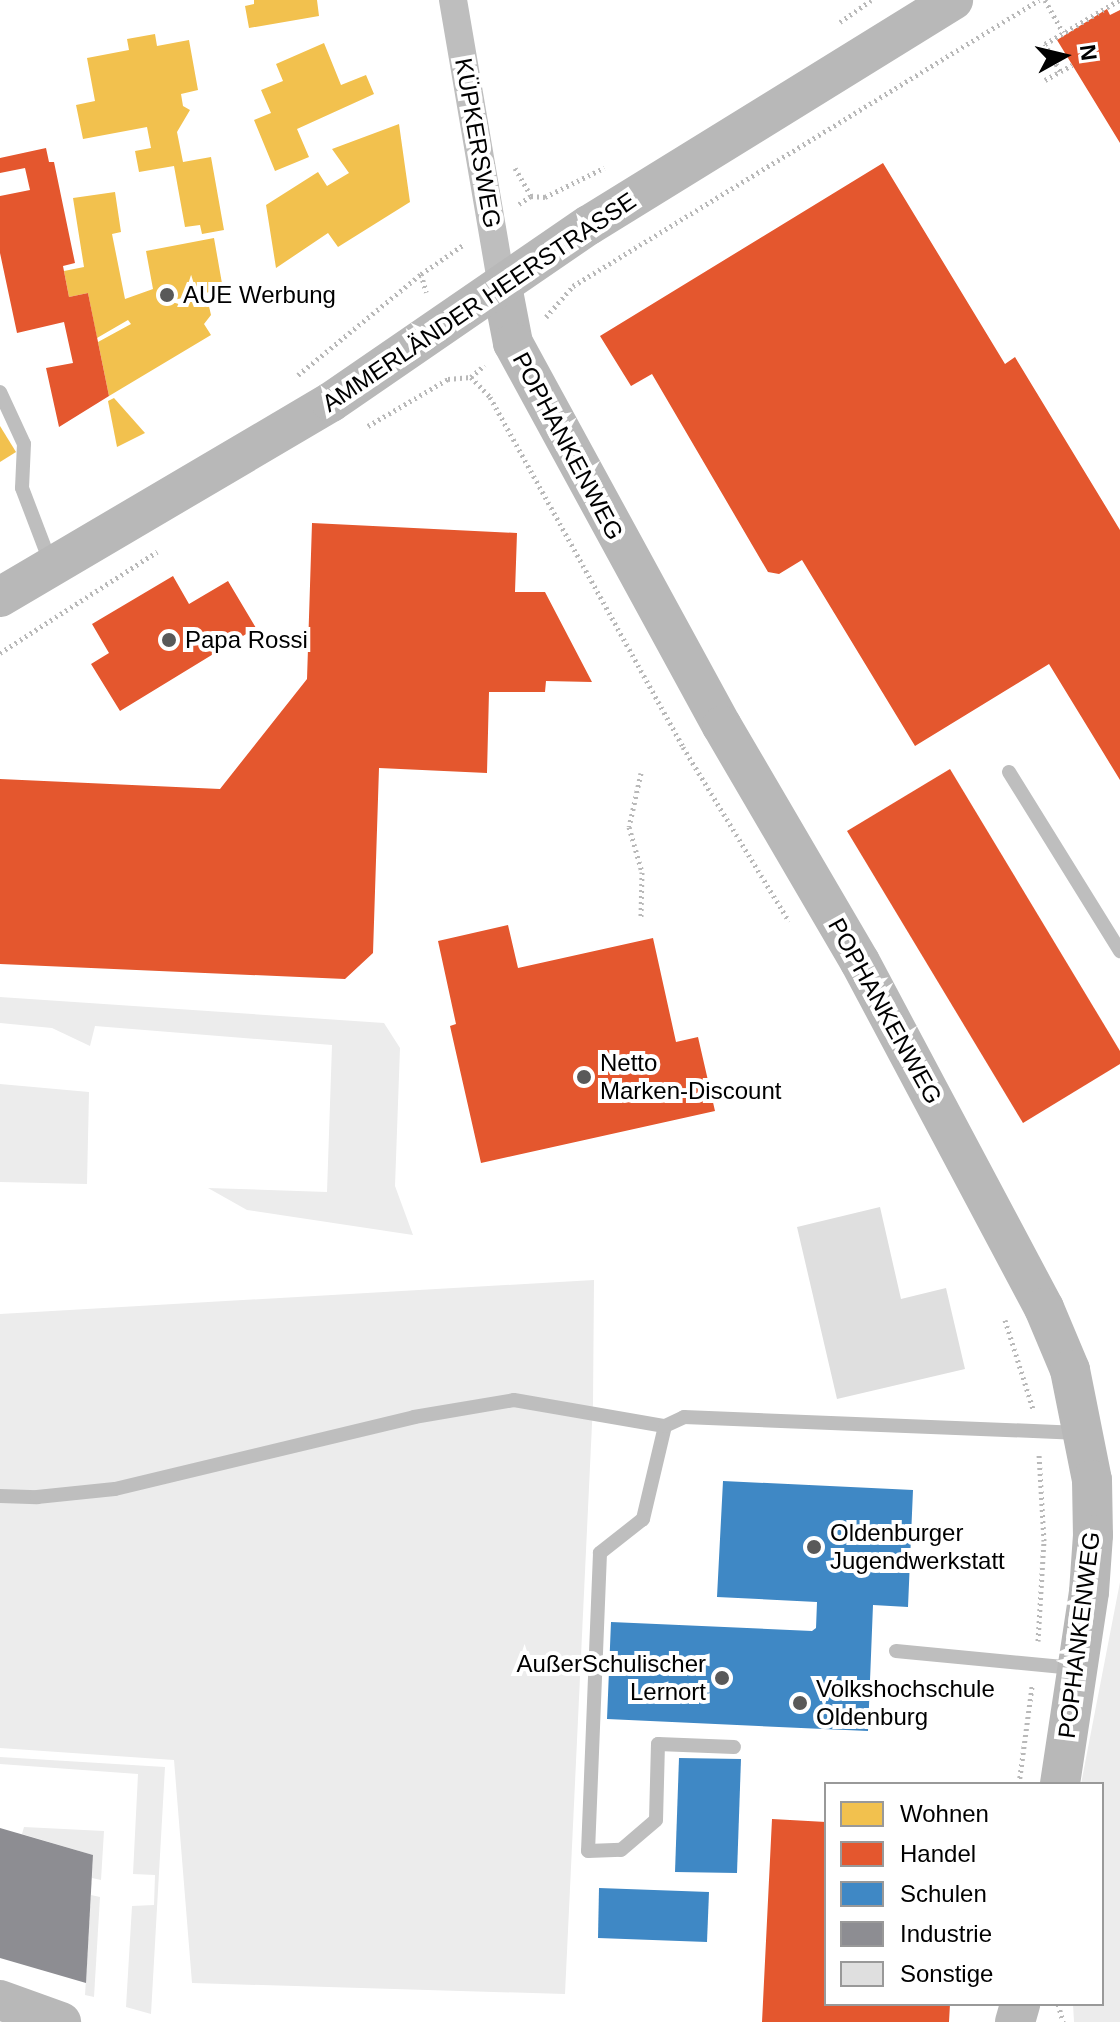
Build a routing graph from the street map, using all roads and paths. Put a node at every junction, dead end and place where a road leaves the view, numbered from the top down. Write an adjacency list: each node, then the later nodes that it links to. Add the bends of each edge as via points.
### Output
1 (453, 0): 10 (street, KÜPKERSWEG)
2 (953, 0): 11 (street, AMMERLÄNDER HEERSTRASSE, via 589,225)
3 (1039, 0): 12 (path, via 573,286 549,315)
4 (1045, 0): 6 (path)
5 (1119, 0): 6 (path)
6 (1063, 32): 8 (path, via 1045,44)
7 (1072, 65): 8 (path)
8 (1060, 71): 9 (path)
9 (1045, 80)
10 (493, 221): 11 (street, KÜPKERSWEG); 14 (path)
11 (502, 286): 12 (street, POPHANKENWEG); 18 (street, AMMERLÄNDER HEERSTRASSE, via 331,402)
12 (513, 343): 13 (path); 29 (street, POPHANKENWEG, via 722,726 860,962 1044,1308 1070,1370)
13 (471, 377): 16 (path, via 448,379); 24 (path, via 490,397 683,747)
14 (292, 379)
15 (0, 392): 18 (lane, via 24,444 22,488)
16 (359, 431)
17 (169, 544): 20 (path)
18 (52, 565): 19 (street, AMMERLÄNDER HEERSTRASSE)
19 (0, 597)
20 (0, 653)
21 (1009, 772): 25 (lane)
22 (641, 773): 23 (path, via 629,827 641,861)
23 (641, 917)
24 (794, 929)
25 (1120, 951)
26 (1000, 1309): 28 (path, via 1027,1384)
27 (665, 1426): 28 (lane, via 684,1417); 30 (lane, via 514,1400 414,1417 115,1489 52,1497); 34 (lane, via 643,1519 600,1553 588,1851 621,1850 656,1820 658,1744)
28 (1036, 1432): 29 (lane); 32 (path, via 1044,1541)
29 (1085, 1433): 33 (street, POPHANKENWEG, via 1093,1535)
30 (0, 1496)
31 (896, 1651): 32 (lane)
32 (1035, 1664): 33 (lane); 35 (path)
33 (1078, 1668): 36 (street, POPHANKENWEG)
34 (734, 1747)
35 (1019, 1782)
36 (1060, 1782)
37 (0, 2000): 38 (street)
38 (61, 2022)

